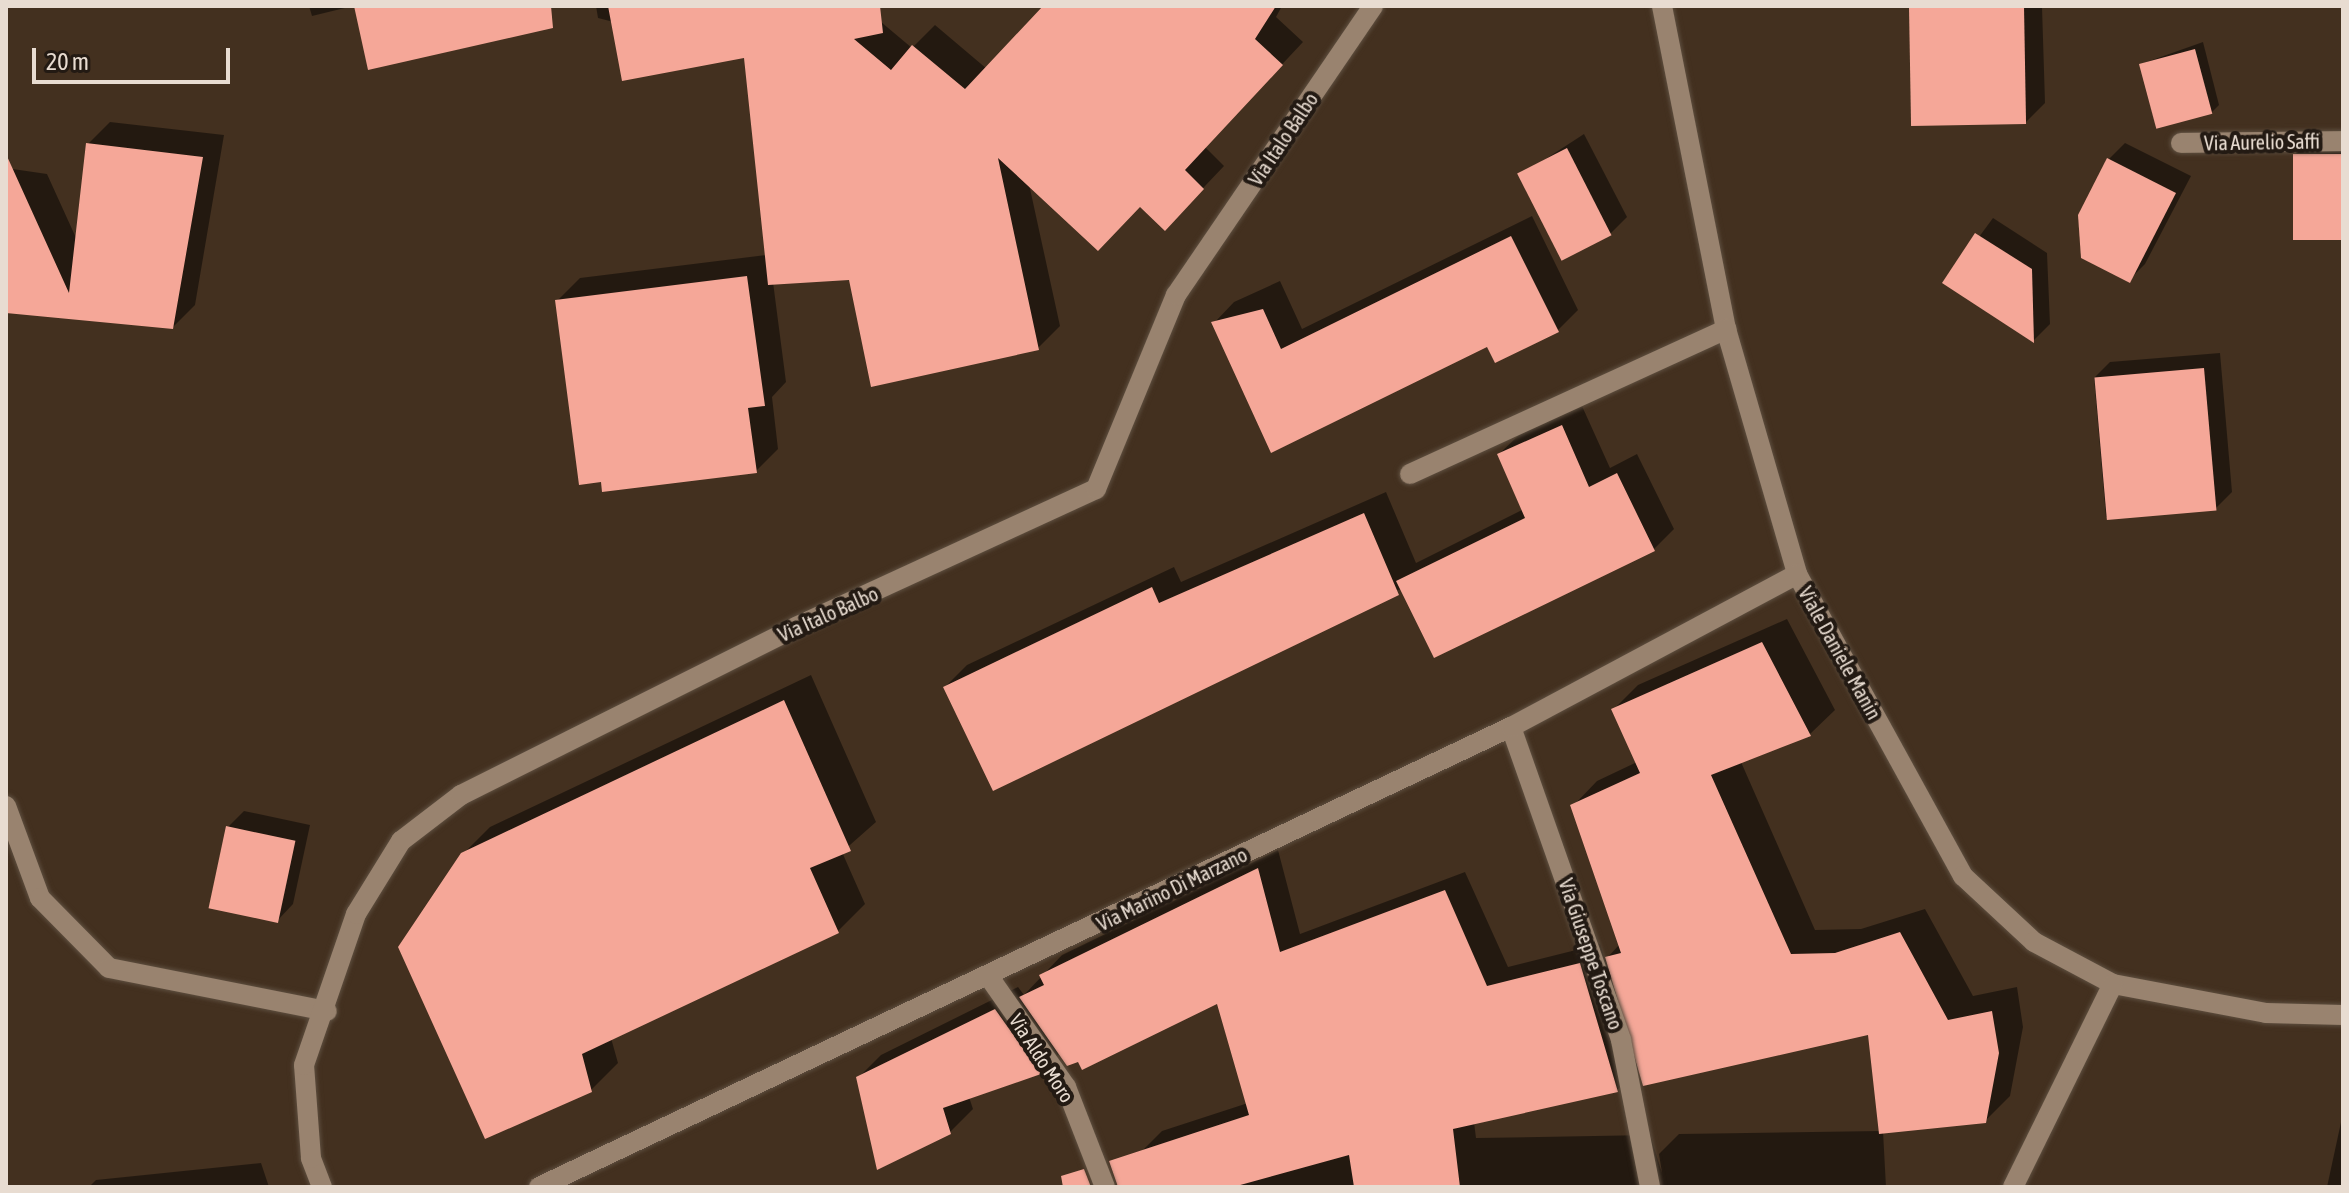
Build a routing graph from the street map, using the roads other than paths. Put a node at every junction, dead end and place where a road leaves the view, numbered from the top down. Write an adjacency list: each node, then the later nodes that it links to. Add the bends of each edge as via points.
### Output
1 (1373, 6): 12 (street, Via Italo Balbo, via 1176,295 1096,489 796,627 461,795 401,841 375,874)
2 (1662, 6): 5 (street, Viale Daniele Manin)
3 (2343, 141): 4 (street, Via Aurelio Saffi)
4 (2181, 143)
5 (1726, 329): 6 (street); 7 (street, Viale Daniele Manin)
6 (1410, 474)
7 (1797, 574): 8 (street, Via Marino Di Marzano); 11 (street, Viale Daniele Manin, via 1963,876 2034,942)
8 (1511, 727): 10 (street, Via Marino Di Marzano); 17 (street, Via Giuseppe Toscano, via 1621,1040)
9 (6, 806): 12 (street, via 40,898 109,968)
10 (989, 977): 15 (street, Via Marino Di Marzano); 16 (street, Via Aldo Moro, via 1066,1087)
11 (2113, 984): 13 (street, Viale Daniele Manin, via 2266,1013); 18 (street)
12 (327, 1011): 14 (street, Via Italo Balbo, via 304,1065 302,1101)
13 (2343, 1015)
14 (322, 1187)
15 (539, 1187)
16 (1105, 1187)
17 (1650, 1187)
18 (2013, 1187)

